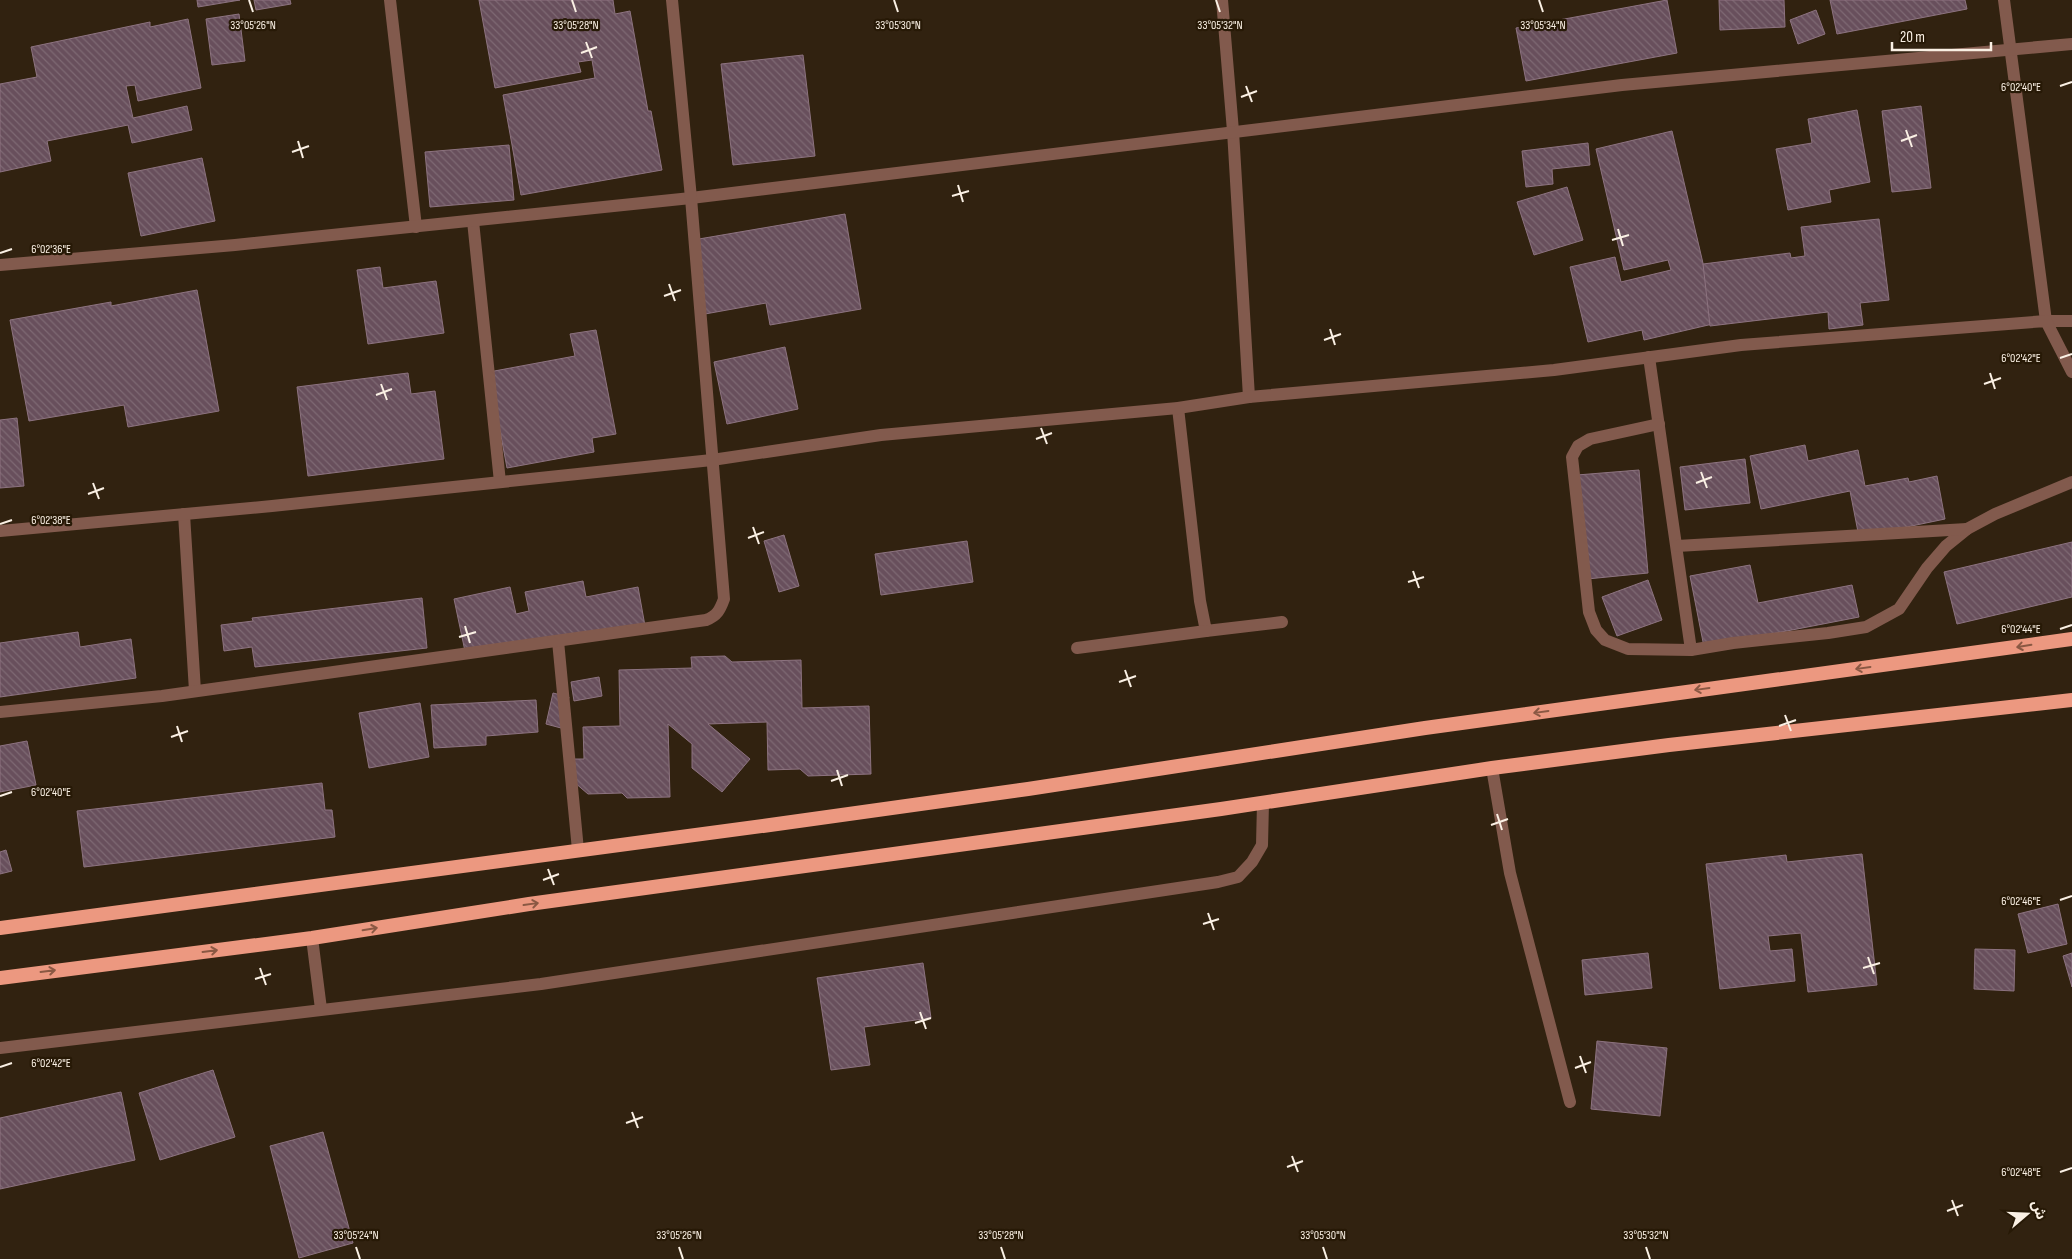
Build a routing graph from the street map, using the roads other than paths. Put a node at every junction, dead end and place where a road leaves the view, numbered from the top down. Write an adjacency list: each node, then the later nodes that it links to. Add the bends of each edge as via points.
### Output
1 (390, 0): 10 (street)
2 (672, 0): 8 (street)
3 (1222, 0): 7 (street)
4 (2004, 0): 6 (street)
5 (2072, 44): 6 (street)
6 (2010, 48): 7 (street, via 1622,85); 13 (street)
7 (1233, 131): 8 (street); 16 (street)
8 (691, 198): 9 (street); 19 (street)
9 (473, 221): 10 (street); 20 (street)
10 (416, 226): 11 (street)
11 (0, 265)
12 (2072, 320): 13 (street)
13 (2046, 321): 14 (street, via 1741,345); 15 (street)
14 (1649, 356): 16 (street, via 1554,370); 18 (street)
15 (2072, 372)
16 (1249, 397): 17 (street)
17 (1178, 408): 19 (street, via 881,435); 27 (street)
18 (1659, 424): 25 (street); 31 (street, via 1590,439 1578,446 1572,457 1589,612 1596,630 1616,645 1628,649)
19 (712, 460): 20 (street); 29 (street, via 724,599 715,617)
20 (500, 482): 22 (street)
21 (2072, 482): 23 (street, via 2003,510)
22 (184, 514): 24 (street); 32 (street)
23 (1967, 529): 25 (street); 31 (street, via 1927,568 1899,609 1866,627)
24 (0, 531)
25 (1677, 546): 31 (street)
26 (1282, 622): 27 (street)
27 (1206, 631): 30 (street)
28 (2072, 639): 37 (highway, one-way to 37, via 1502,717 1028,789)
29 (558, 641): 32 (street); 37 (street)
30 (1077, 648)
31 (1692, 650)
32 (195, 690): 34 (street)
33 (2072, 700): 35 (highway)
34 (0, 712)
35 (1492, 768): 36 (highway); 43 (street, via 1510,873)
36 (1263, 803): 39 (highway, one-way to 36, via 529,904); 41 (street, via 1262,846 1238,877 1218,882 541,984)
37 (578, 850): 38 (highway)
38 (0, 928)
39 (312, 938): 40 (highway, one-way to 39); 41 (street)
40 (0, 978)
41 (321, 1009): 42 (street)
42 (0, 1048)
43 (1570, 1102)

